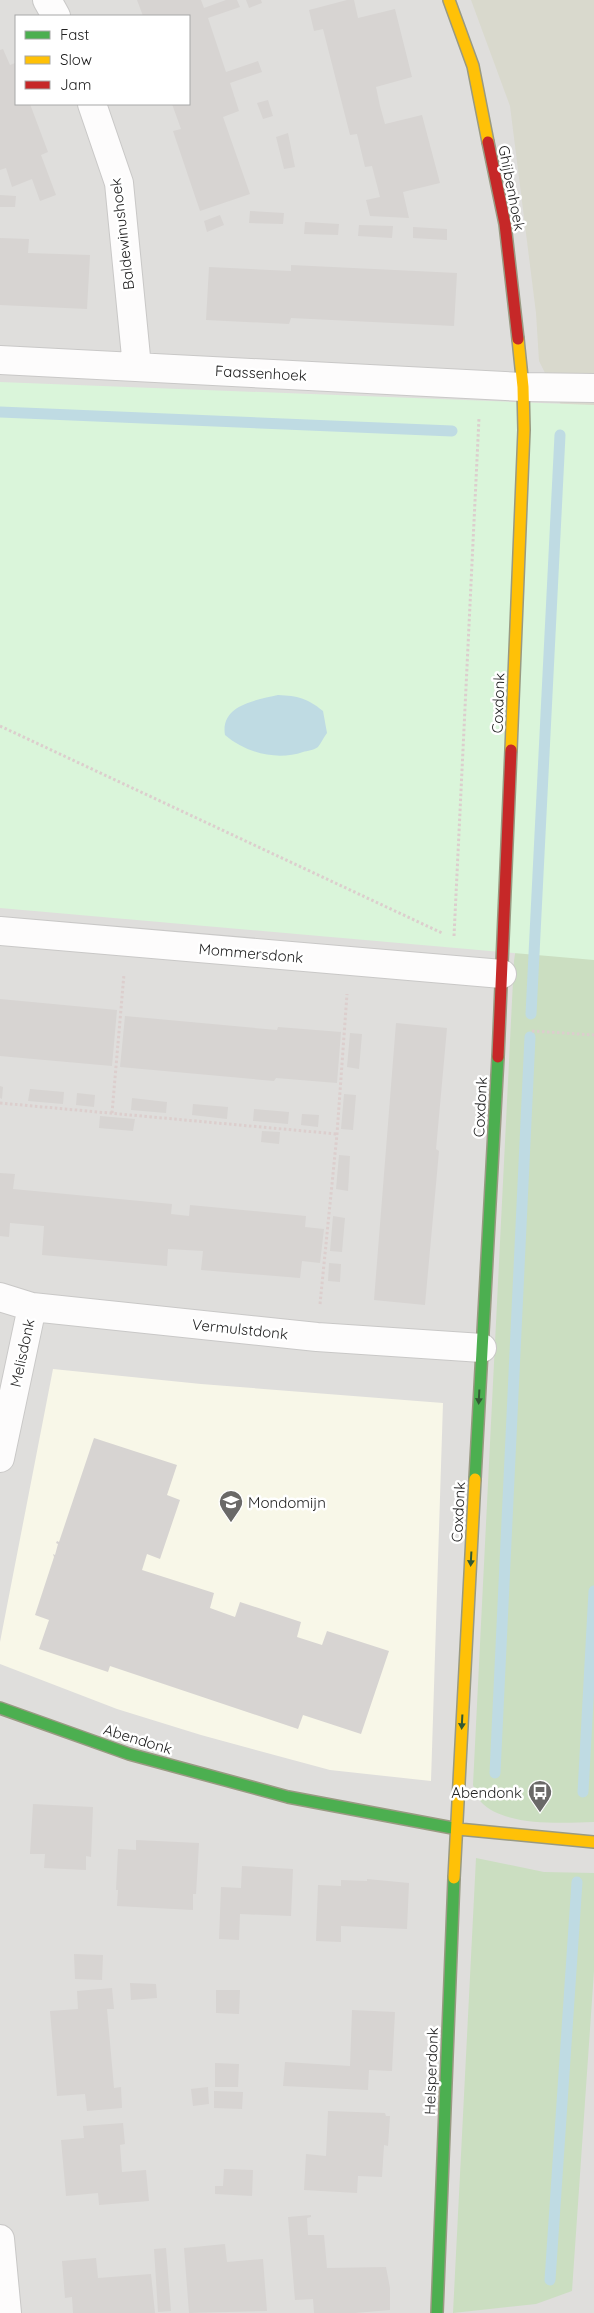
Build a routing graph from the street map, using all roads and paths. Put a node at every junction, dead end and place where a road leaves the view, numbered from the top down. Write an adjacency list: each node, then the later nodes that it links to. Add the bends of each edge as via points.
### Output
1 (47, 0): 3 (street)
2 (449, 0): 8 (street, Ghijbenhoek, via 473,66 505,224)
3 (55, 15)
4 (92, 105): 6 (street, Baldewinushoek, via 119,183)
5 (0, 360): 6 (street, Faassenhoek)
6 (137, 367): 7 (street, Faassenhoek)
7 (480, 384): 8 (street, Faassenhoek); 10 (path, via 454,938)
8 (522, 387): 9 (street, Faassenhoek); 14 (street, Coxdonk, via 524,430)
9 (594, 388)
10 (0, 726)
11 (0, 931): 12 (street, Mommersdonk)
12 (126, 942): 13 (street, Mommersdonk); 18 (path)
13 (349, 962): 14 (street, Mommersdonk); 19 (path)
14 (502, 974): 15 (street, Coxdonk)
15 (500, 1028): 16 (path); 23 (street, Coxdonk)
16 (594, 1035)
17 (0, 1103): 18 (path)
18 (112, 1113): 19 (path)
19 (337, 1134): 22 (path)
20 (0, 1297): 21 (street, Vermulstdonk)
21 (32, 1307): 22 (street, Vermulstdonk); 24 (street, Melisdonk)
22 (317, 1337): 23 (street, Vermulstdonk)
23 (482, 1348): 26 (street, Coxdonk, one-way to 26)
24 (0, 1458)
25 (0, 1708): 26 (street, Abendonk, via 129,1754 288,1797)
26 (456, 1829): 27 (street, Abendonk); 30 (street, Helsperdonk)
27 (594, 1842)
28 (0, 2239): 29 (street)
29 (6, 2313)
30 (437, 2313)

